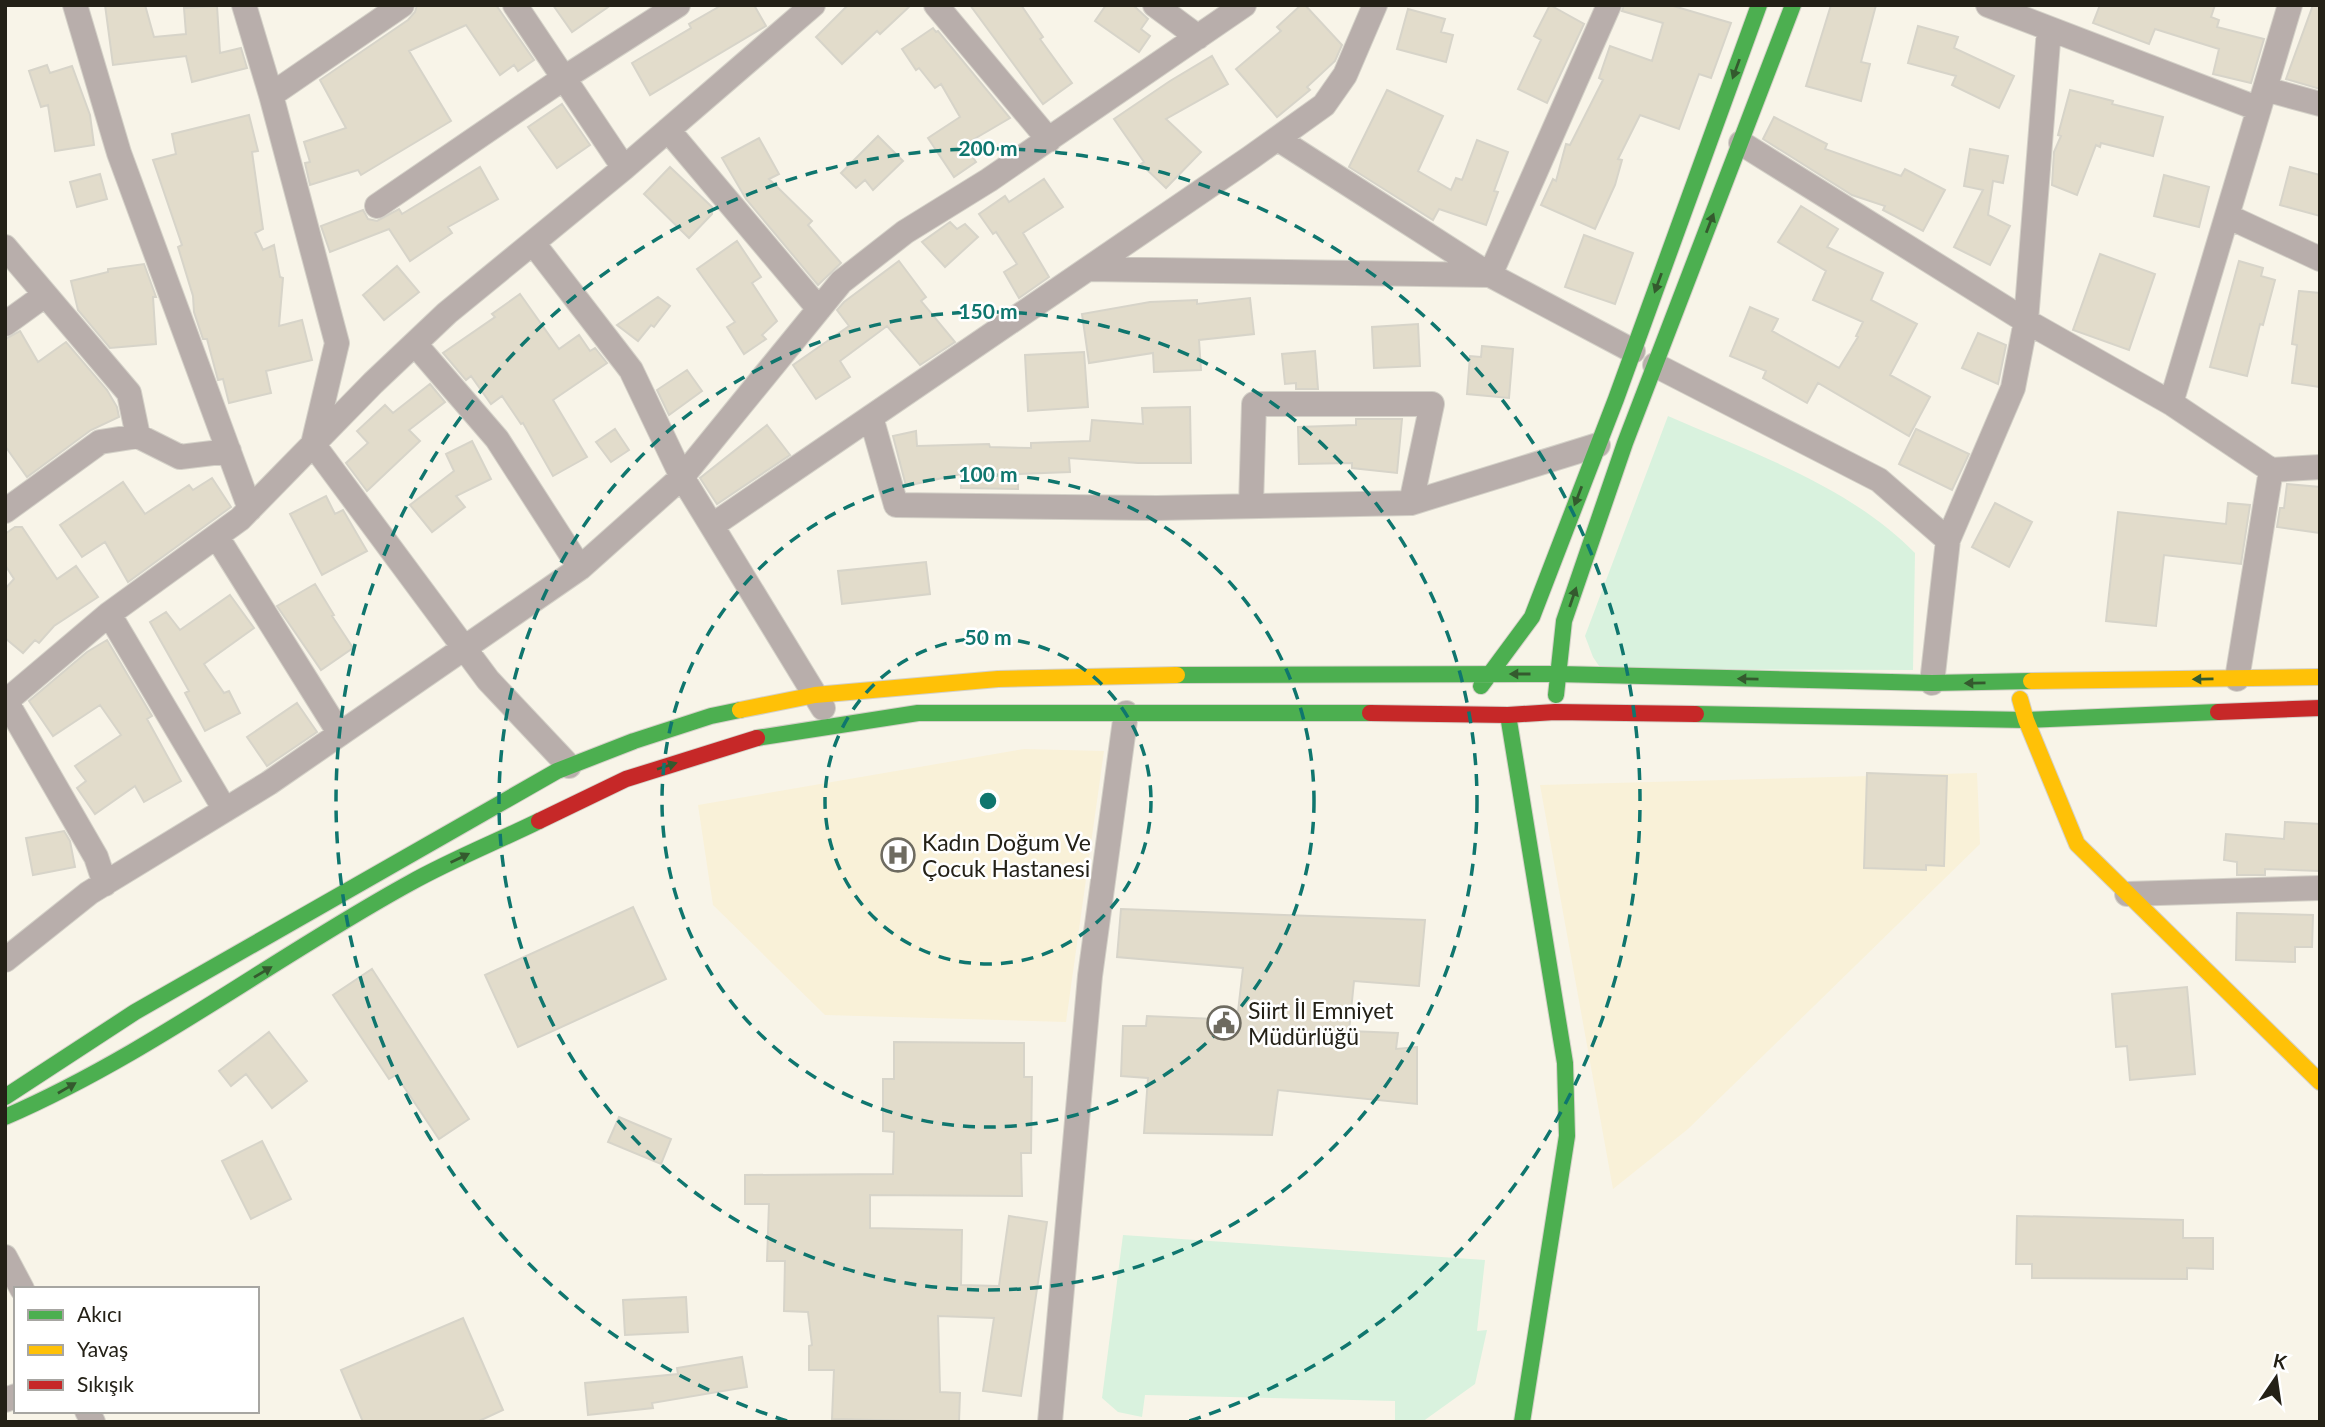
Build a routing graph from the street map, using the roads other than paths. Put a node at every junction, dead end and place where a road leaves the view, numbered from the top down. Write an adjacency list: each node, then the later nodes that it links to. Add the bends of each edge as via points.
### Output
1 (75, 5): 46 (street, via 119,153)
2 (244, 5): 19 (street)
3 (402, 5): 19 (street)
4 (515, 5): 18 (street)
5 (678, 5): 18 (street)
6 (813, 5): 22 (street)
7 (936, 5): 24 (street)
8 (1155, 5): 17 (street)
9 (1244, 5): 17 (street)
10 (1375, 5): 23 (street, via 1345,75 1324,106)
11 (1609, 5): 33 (street)
12 (1759, 5): 39 (main road, one-way to 39)
13 (1793, 5): 25 (main road)
14 (1988, 5): 16 (street)
15 (2290, 5): 20 (street)
16 (2049, 29): 20 (street); 36 (street)
17 (1198, 37): 24 (street)
18 (564, 78): 26 (street); 27 (street)
19 (271, 95): 44 (street, via 337,343)
20 (2262, 99): 21 (street); 28 (street)
21 (2320, 104)
22 (668, 130): 26 (street); 35 (street)
23 (1278, 139): 32 (street); 33 (street)
24 (1049, 140): 35 (street, via 905,232 841,282)
25 (1741, 143): 36 (street); 40 (main road, one-way to 25)
26 (624, 168): 29 (street)
27 (377, 206)
28 (2227, 216): 31 (street); 41 (street)
29 (533, 243): 38 (street); 49 (street, via 631,370)
30 (5, 247): 34 (street)
31 (2320, 260)
32 (1088, 269): 33 (street); 42 (street)
33 (1490, 275): 39 (street)
34 (45, 295): 37 (street); 43 (street, via 129,393)
35 (819, 309): 49 (street)
36 (2026, 321): 41 (street); 56 (street, via 2013,387)
37 (5, 324)
38 (415, 344): 44 (street); 57 (street, via 497,439)
39 (1633, 351): 45 (main road)
40 (1655, 365): 56 (street, via 1879,480); 61 (main road, one-way to 40, via 1564,621)
41 (2171, 403): 48 (street)
42 (871, 416): 51 (street, via 897,505); 54 (street)
43 (138, 436): 46 (street, via 180,457); 53 (street, via 100,442)
44 (313, 444): 52 (street); 59 (street)
45 (1598, 446): 50 (street); 60 (main road, one-way to 60, via 1532,617)
46 (229, 451): 52 (street)
47 (2320, 467): 48 (street)
48 (2271, 470): 63 (street)
49 (682, 477): 54 (street); 57 (street)
50 (1411, 503): 51 (street); 51 (street, via 1433,404 1254,404)
51 (1251, 506)
52 (250, 509): 55 (street)
53 (5, 511)
54 (713, 525): 66 (street)
55 (217, 537): 58 (street); 75 (street)
56 (1948, 540): 65 (street)
57 (580, 568): 59 (street)
58 (109, 614): 67 (street); 77 (street)
59 (465, 649): 75 (street); 76 (street)
60 (1490, 674): 61 (main road, one-way to 60); 66 (main road, via 998,679); 71 (main road)
61 (1557, 674): 65 (main road, one-way to 61); 69 (main road)
62 (2320, 677): 63 (main road)
63 (2237, 678): 64 (main road, one-way to 64)
64 (2015, 682): 65 (main road, one-way to 65); 73 (main road)
65 (1932, 683)
66 (815, 695): 74 (street); 76 (main road, via 711,716)
67 (6, 702): 78 (street, via 96,857)
68 (2320, 708): 73 (main road)
69 (1555, 712): 72 (main road); 73 (main road)
70 (1126, 713): 71 (main road); 74 (main road, via 918,713); 87 (street, via 1090,976)
71 (1461, 713): 72 (main road)
72 (1508, 715): 88 (main road, via 1566,1075 1567,1136)
73 (2026, 720): 80 (main road, via 2077,844)
74 (834, 726): 84 (main road, one-way to 74, via 51,1097 144,1044 410,883 581,800 626,779 750,739)
75 (340, 734): 77 (street)
76 (569, 766): 83 (main road, via 135,1012)
77 (225, 810): 78 (street)
78 (105, 884): 81 (street)
79 (2320, 888): 80 (street)
80 (2127, 894): 82 (main road)
81 (5, 960)
82 (2320, 1082)
83 (5, 1097)
84 (5, 1117)
85 (5, 1257): 86 (street)
86 (21, 1287)
87 (1049, 1422)
88 (1522, 1422)

